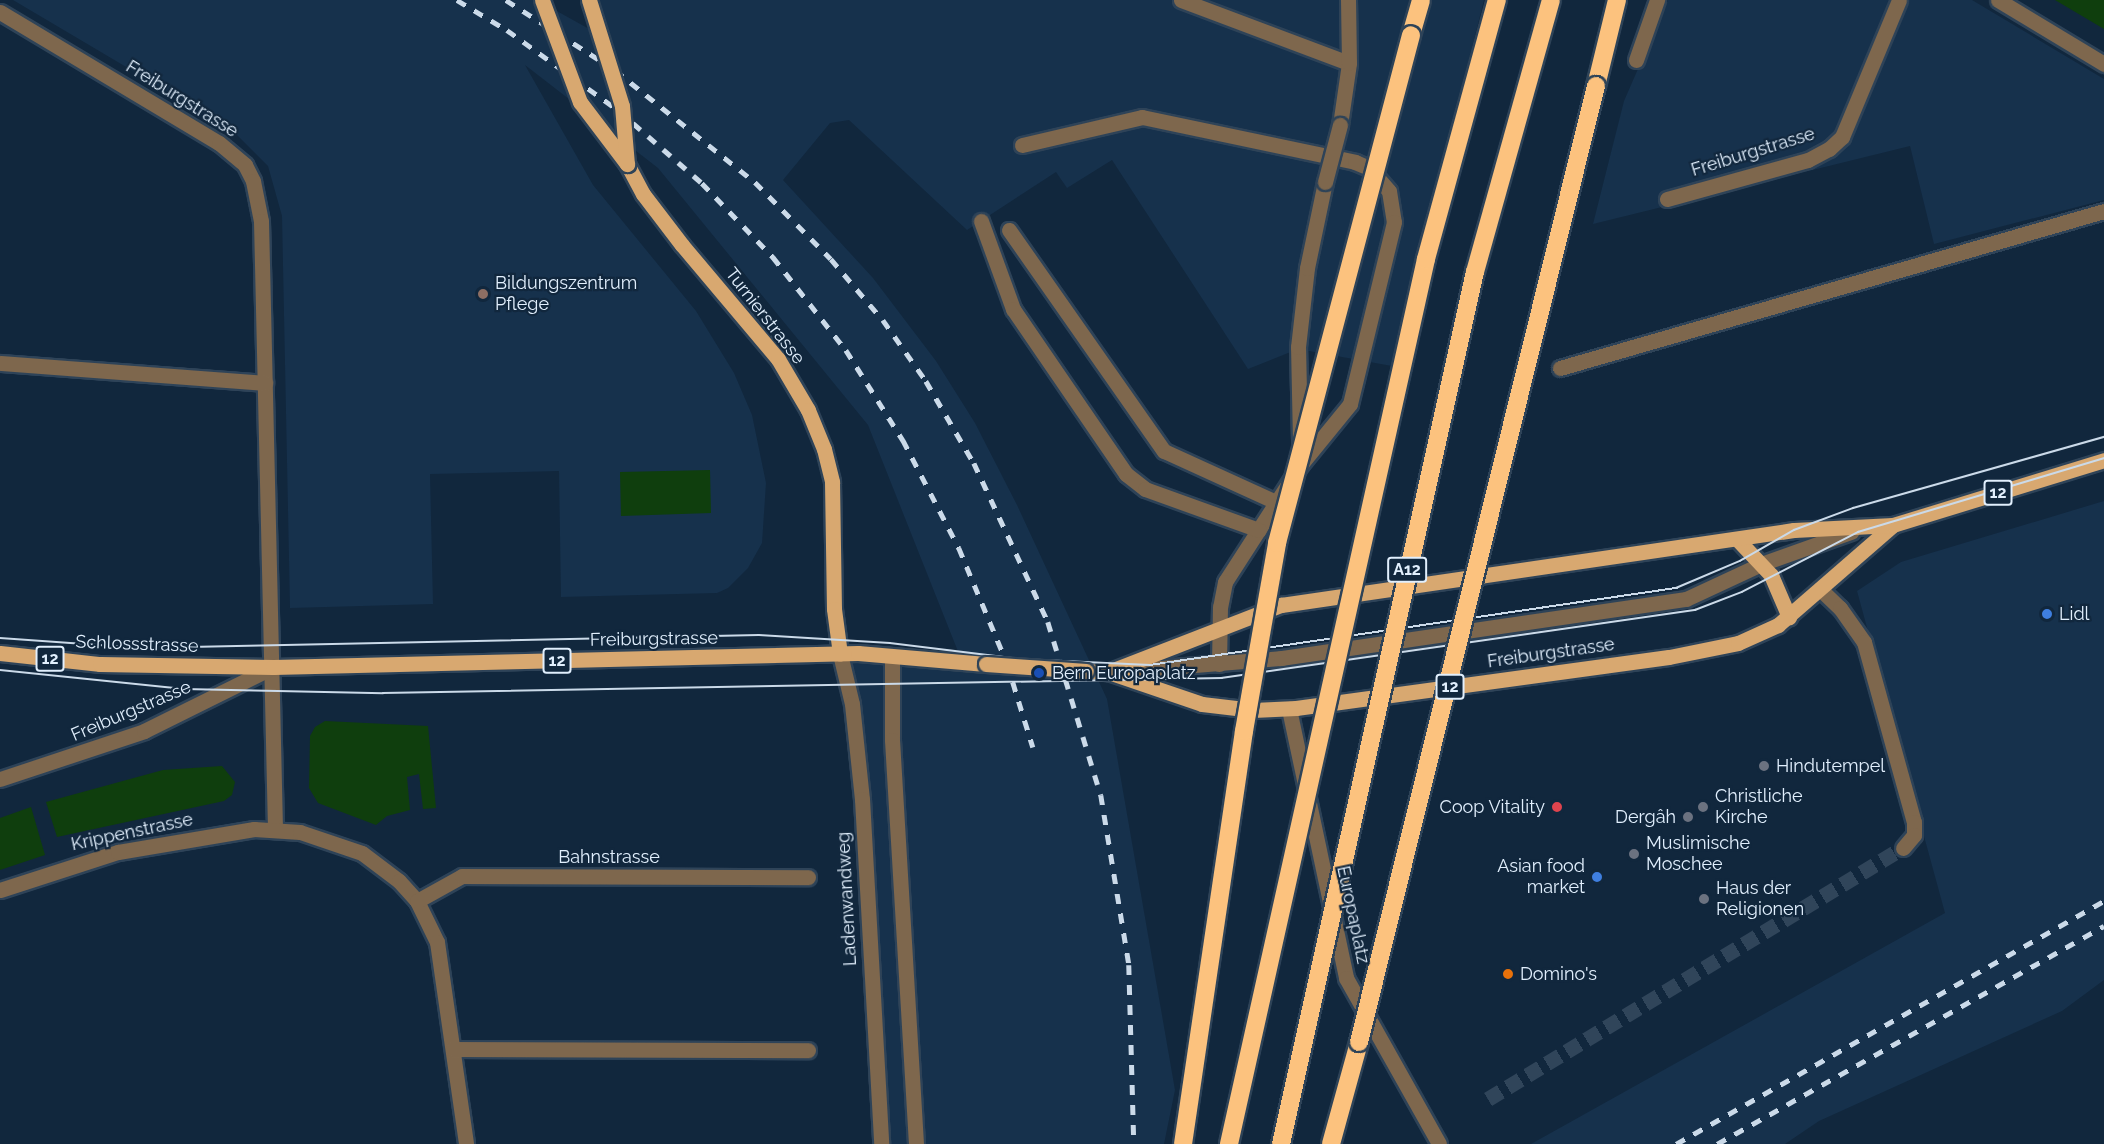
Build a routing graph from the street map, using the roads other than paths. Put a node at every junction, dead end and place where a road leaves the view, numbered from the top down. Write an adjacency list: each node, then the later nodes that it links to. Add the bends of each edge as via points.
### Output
1 (542, 0): 17 (main road, Turnierstrasse, bridge, via 580,102)
2 (589, 0): 17 (main road, Turnierstrasse, bridge, via 622,106)
3 (1181, 0): 14 (street)
4 (1348, 0): 14 (street)
5 (1421, 0): 53 (highway, bridge, via 1277,543 1244,731)
6 (1497, 0): 54 (highway, bridge, via 1426,259)
7 (1551, 0): 55 (highway, A12, bridge, via 1475,272)
8 (1617, 0): 56 (highway, bridge, via 1385,950)
9 (1657, 0): 13 (street)
10 (1899, 0): 18 (street, Freiburgstrasse, via 1842,137 1829,149 1808,159)
11 (1998, 0): 15 (street)
12 (0, 12): 24 (street, Freiburgstrasse, via 219,143 244,165 256,190 261,221)
13 (1636, 60)
14 (1349, 63): 26 (street, bridge, via 1340,125 1307,267 1298,347)
15 (2104, 64)
16 (1022, 145): 26 (street, via 1142,117 1313,152 1362,165 1381,179 1389,191 1394,222 1350,404)
17 (627, 164): 36 (main road, Turnierstrasse, via 682,245 778,359 808,410 832,482 834,609)
18 (1667, 199)
19 (2104, 211): 23 (street)
20 (981, 221): 29 (street, via 1013,309 1126,474 1145,489)
21 (1009, 230): 27 (street, via 1164,451)
22 (0, 363): 24 (street)
23 (1560, 368)
24 (265, 383): 39 (street, Freiburgstrasse)
25 (2104, 460): 28 (main road, Freiburgstrasse / 12)
26 (1300, 464): 27 (street)
27 (1276, 502): 29 (street)
28 (1893, 525): 30 (main road, Freiburgstrasse / 12, via 1794,530); 31 (street, Freiburgstrasse, via 1842,532); 32 (main road, Freiburgstrasse / 12)
29 (1259, 530): 34 (street, via 1225,582)
30 (1737, 539): 31 (main road); 34 (main road, Freiburgstrasse / 12, via 1281,605)
31 (1761, 564): 33 (main road, via 1781,592); 38 (street, Freiburgstrasse, via 1686,599)
32 (1820, 589): 33 (main road, Freiburgstrasse / 12); 44 (street, via 1840,608 1864,642 1914,822 1914,835)
33 (1789, 617): 41 (main road, Freiburgstrasse / 12, via 1738,643 1669,657)
34 (1220, 628): 38 (street); 40 (main road, Freiburgstrasse / 12)
35 (0, 653): 39 (main road, Schlossstrasse / 12, via 100,664)
36 (840, 654): 37 (main road, Freiburgstrasse / 12); 39 (main road, Freiburgstrasse / 12); 51 (street, Ladenwandweg, via 852,704 862,799)
37 (892, 658): 40 (main road, Freiburgstrasse / 12, bridge); 52 (street, via 892,740)
38 (1219, 664): 40 (street, Freiburgstrasse)
39 (273, 667): 42 (street, Freiburgstrasse, via 144,731); 43 (street)
40 (1108, 672): 41 (main road, Freiburgstrasse / 12, via 1202,704 1253,710)
41 (1289, 709): 57 (street, Europaplatz, via 1346,978)
42 (0, 779)
43 (275, 828): 46 (street, Krippenstrasse, via 117,852); 47 (street, via 325,837 362,853 399,880)
44 (1903, 848)
45 (808, 877): 47 (street, Bahnstrasse, via 462,876)
46 (0, 890)
47 (417, 901): 48 (street, via 430,923 442,962)
48 (453, 1049): 49 (street); 50 (street)
49 (808, 1050)
50 (466, 1144)
51 (881, 1144)
52 (916, 1144)
53 (1183, 1144)
54 (1229, 1144)
55 (1281, 1144)
56 (1330, 1144)
57 (1439, 1144)

